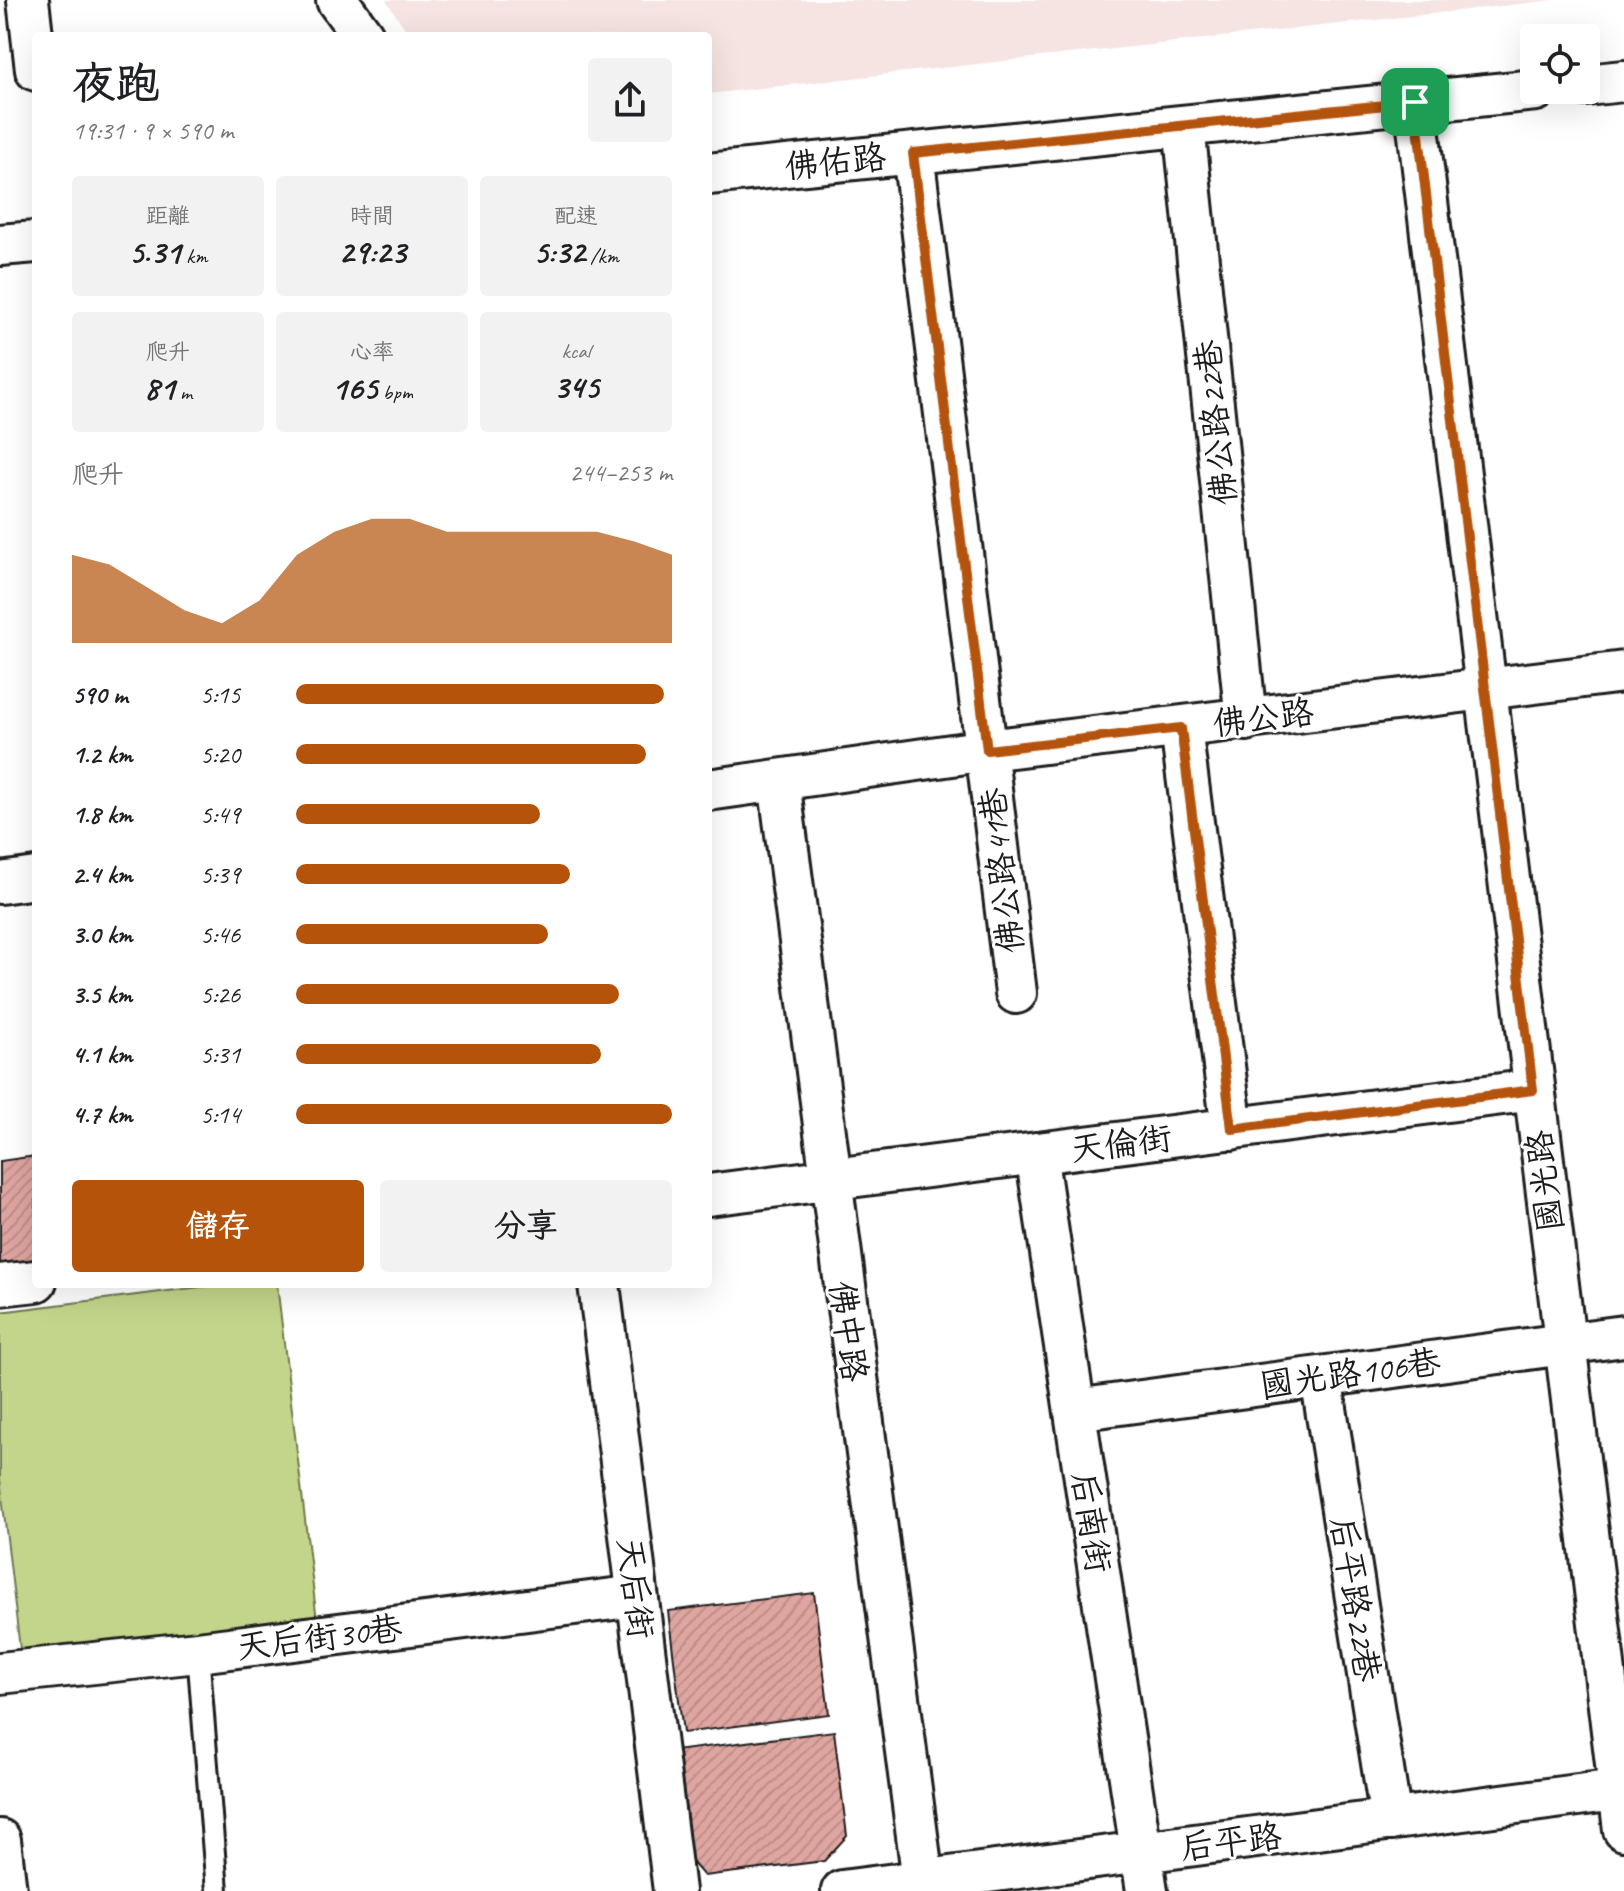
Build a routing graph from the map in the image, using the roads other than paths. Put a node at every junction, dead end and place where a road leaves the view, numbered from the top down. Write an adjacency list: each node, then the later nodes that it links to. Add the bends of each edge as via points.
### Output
1 (28, 0): 4 (street)
2 (337, 0): 3 (street)
3 (360, 32)
4 (32, 35)
5 (1624, 81): 6 (street)
6 (1600, 84)
7 (1520, 92): 8 (street, 佛佑路)
8 (1415, 102): 9 (street, 佛佑路); 15 (street, 國光路)
9 (1184, 126): 10 (street, 佛佑路); 16 (street, 佛公路22巷)
10 (913, 153): 11 (street, 佛佑路); 18 (street, 佛公路41巷)
11 (712, 174)
12 (32, 242): 13 (street)
13 (0, 245)
14 (1624, 672): 15 (street, 佛公路)
15 (1485, 688): 16 (street, 佛公路); 24 (street, 國光路)
16 (1246, 720): 17 (street, 佛公路)
17 (1181, 728): 18 (street, 佛公路); 25 (street)
18 (987, 750): 19 (street, 佛公路); 23 (street, 佛公路41巷)
19 (779, 781): 20 (street, 佛公路); 27 (street, 佛中路)
20 (712, 789)
21 (32, 879): 22 (street)
22 (0, 883)
23 (1016, 993)
24 (1533, 1090): 25 (street, 天倫街); 33 (street, 國光路)
25 (1232, 1129): 26 (street, 天倫街)
26 (1036, 1153): 27 (street, 天倫街); 35 (street, 后南街)
27 (828, 1180): 28 (street, 天倫街); 44 (street, 佛中路)
28 (712, 1194)
29 (32, 1281): 30 (street)
30 (0, 1285)
31 (599, 1288): 36 (street, 天后街)
32 (1624, 1336): 33 (street, 國光路106巷)
33 (1564, 1344): 34 (street, 國光路106巷); 39 (street, 國光路)
34 (1321, 1377): 35 (street, 國光路106巷); 40 (street, 后平路22巷)
35 (1075, 1410): 43 (street, 后南街)
36 (637, 1596): 37 (street, 天后街30巷); 47 (street, 天后街)
37 (198, 1652): 38 (street, 天后街30巷); 46 (lane)
38 (0, 1673)
39 (1622, 1790): 40 (street, 后平路); 41 (street, 國光路)
40 (1391, 1820): 43 (street, 后平路)
41 (1624, 1830)
42 (0, 1840): 45 (street)
43 (1141, 1852): 44 (street, 后平路); 49 (street, 后南街)
44 (900, 1886): 48 (street, 后平路)
45 (6, 1891)
46 (217, 1891)
47 (674, 1891)
48 (842, 1891)
49 (1147, 1891)

